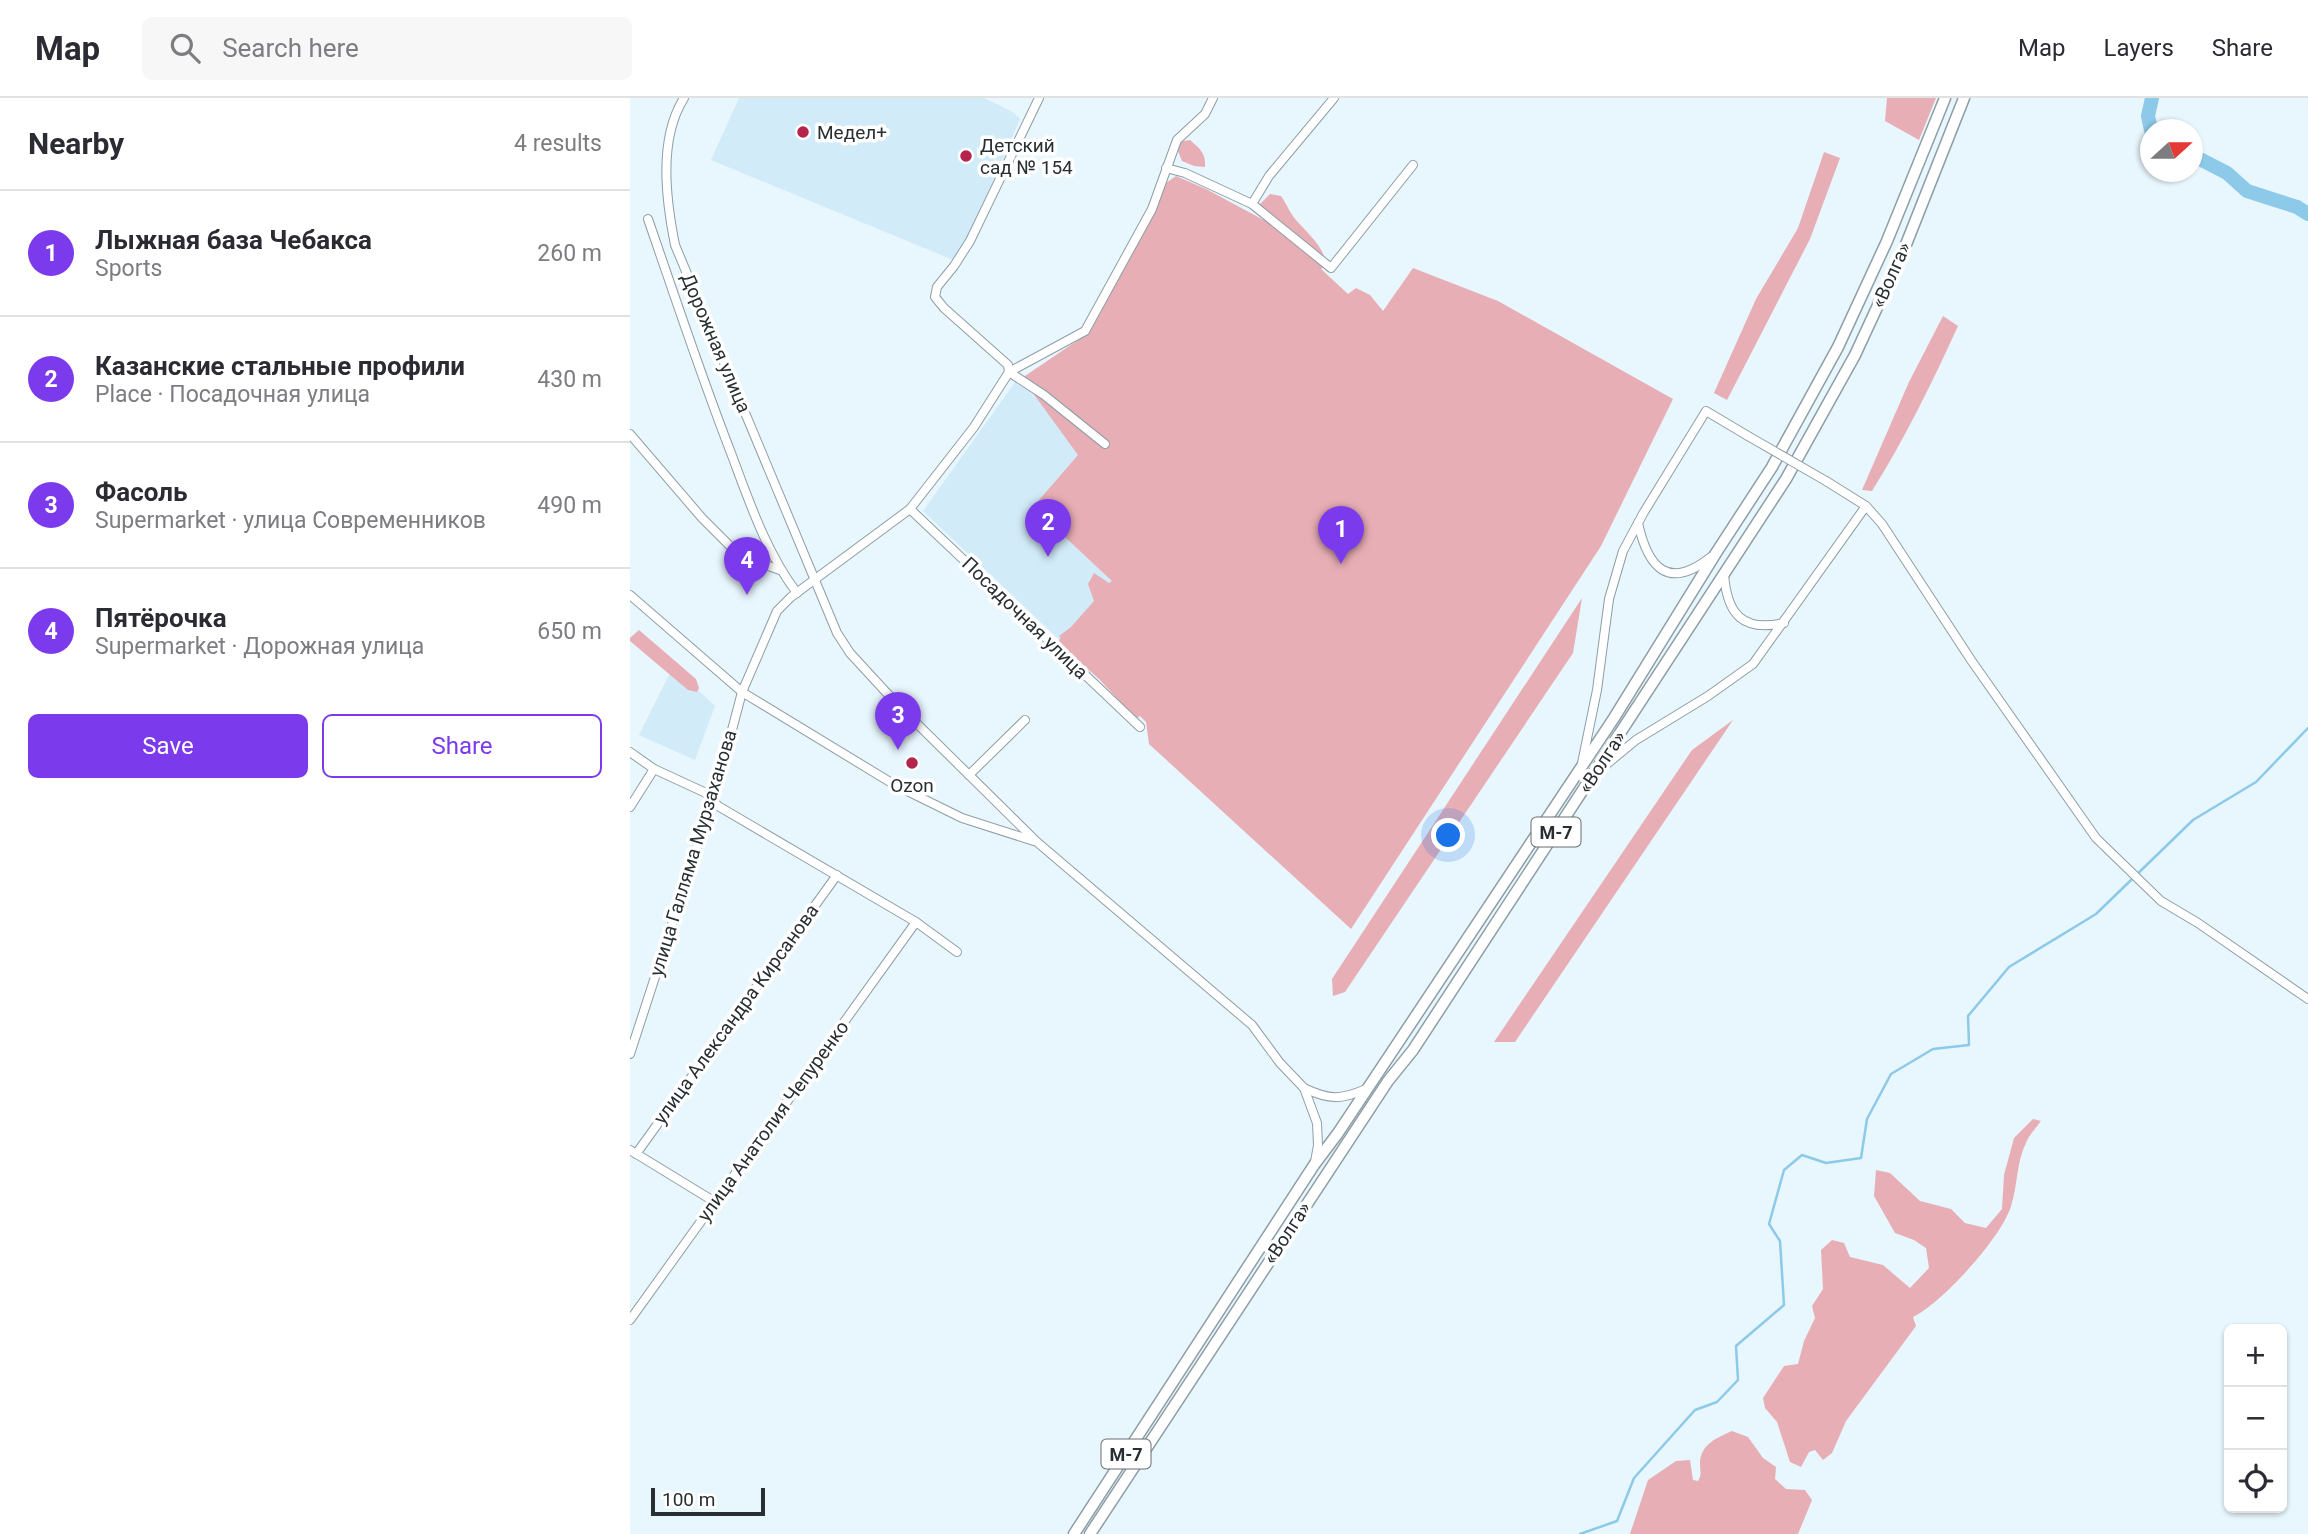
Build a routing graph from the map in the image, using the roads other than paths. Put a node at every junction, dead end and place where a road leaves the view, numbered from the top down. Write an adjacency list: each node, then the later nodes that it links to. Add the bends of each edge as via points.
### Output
1 (684, 98): 20 (street, Дорожная улица, via 667,155 666,189 675,245)
2 (1039, 98): 11 (street, via 970,241 937,287 935,297 1008,365)
3 (1213, 98): 8 (street, via 1205,114 1177,140)
4 (1334, 98): 9 (street, via 1269,176)
5 (1945, 98): 17 (highway, «Волга» / М-7, via 1838,347 1772,467)
6 (1964, 98): 19 (highway, «Волга» / М-7, via 1905,247 1855,355 1786,479)
7 (1413, 165): 9 (street, via 1331,268)
8 (1166, 168): 9 (street); 11 (street, via 1152,209 1085,331)
9 (1252, 204)
10 (648, 219): 18 (street, via 725,439)
11 (1009, 372): 13 (street); 15 (street, улица Галляма Мурзаханова, via 974,427)
12 (630, 434): 18 (street, via 740,556)
13 (1105, 444)
14 (1866, 506): 16 (street, bridge, via 1706,411); 23 (street); 38 (street, via 2096,838 2161,901)
15 (911, 509): 20 (street, улица Галляма Мурзаханова); 26 (street, Посадочная улица)
16 (1638, 523): 17 (street, via 1644,547 1665,571 1695,569); 28 (street, via 1623,551 1609,599)
17 (1716, 553): 28 (highway, «Волга» / М-7)
18 (780, 570): 21 (street)
19 (1724, 574): 23 (street, via 1729,602 1742,620 1764,627); 31 (highway, «Волга» / М-7)
20 (814, 581): 21 (street, улица Галляма Мурзаханова); 30 (street, Дорожная улица, via 850,653)
21 (797, 593): 24 (street, улица Галляма Мурзаханова, via 777,611)
22 (630, 595): 24 (street)
23 (1784, 623): 31 (street, via 1753,664 1636,740)
24 (742, 692): 32 (street, улица Галляма Мурзаханова); 34 (street, via 895,785 962,818)
25 (1025, 720): 30 (street)
26 (1140, 727)
27 (630, 752): 29 (street)
28 (1581, 766): 41 (highway, «Волга» / М-7)
29 (654, 769): 32 (street); 33 (street)
30 (970, 775): 34 (street, Дорожная улица)
31 (1594, 775): 47 (highway, «Волга» / М-7)
32 (713, 799): 35 (street); 39 (street, улица Галляма Мурзаханова)
33 (630, 807)
34 (1037, 842): 40 (street, Дорожная улица, via 1252,1025)
35 (837, 875): 36 (street); 42 (street, улица Александра Кирсанова)
36 (916, 922): 37 (street); 44 (street, улица Анатолия Чепуренко)
37 (957, 952)
38 (2308, 999)
39 (630, 1054)
40 (1304, 1088): 41 (street, via 1334,1098); 43 (street, via 1317,1123)
41 (1366, 1089): 43 (highway, «Волга» / М-7)
42 (633, 1152): 44 (street)
43 (1314, 1165): 46 (highway, «Волга» / М-7)
44 (715, 1202): 45 (street, улица Анатолия Чепуренко)
45 (630, 1320)
46 (1074, 1534)
47 (1090, 1534)

